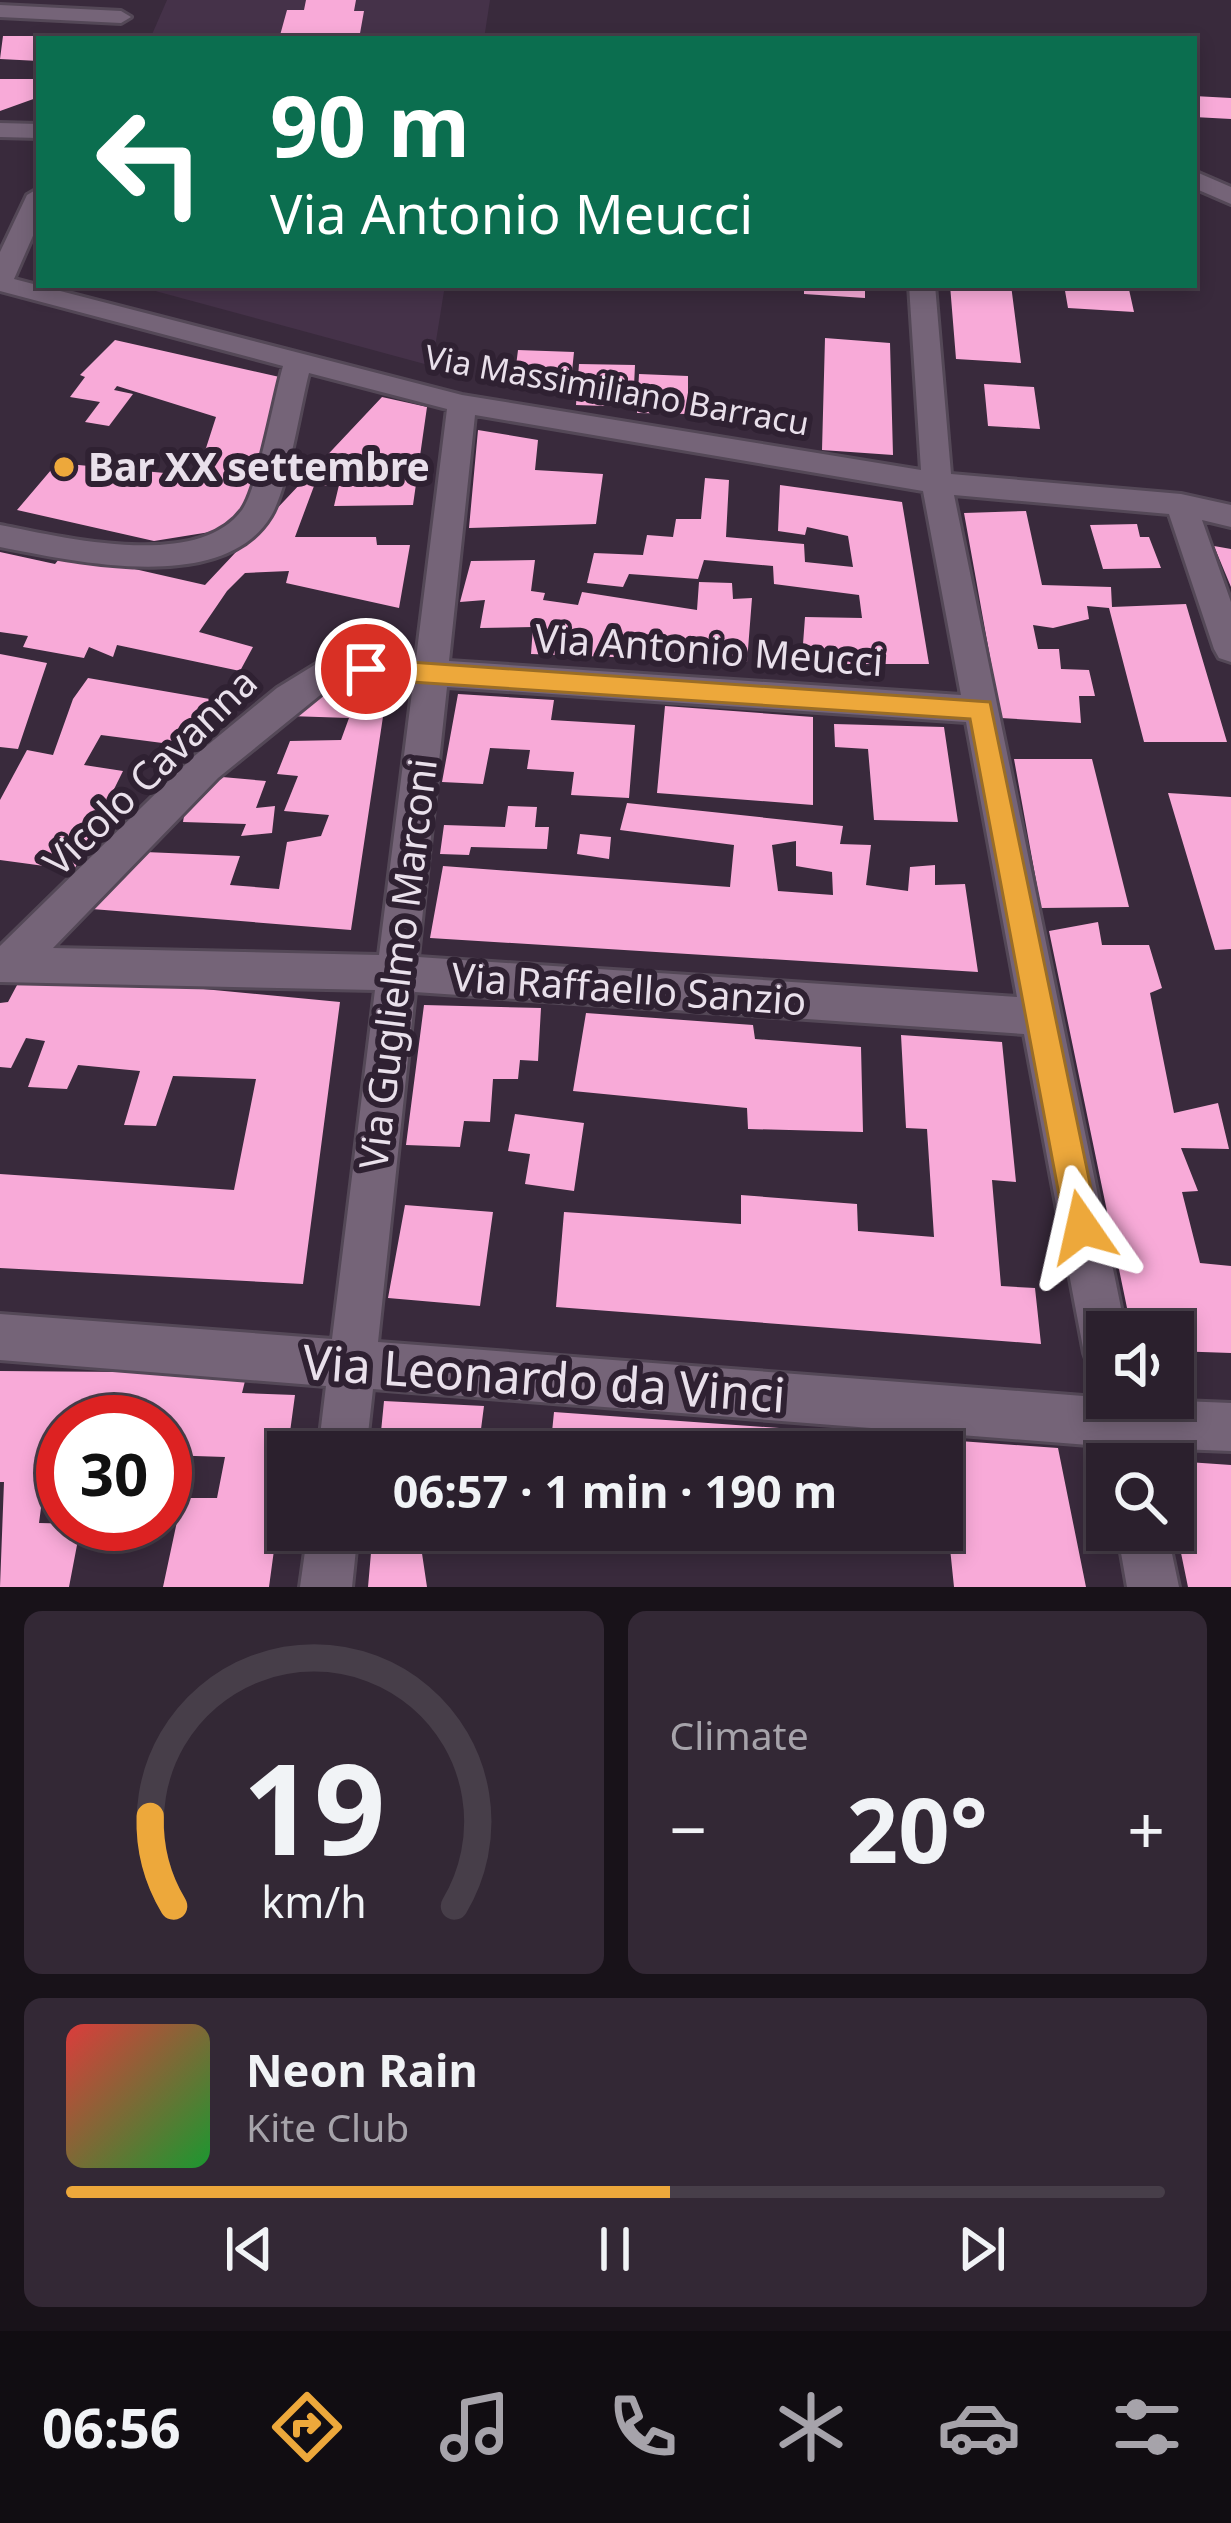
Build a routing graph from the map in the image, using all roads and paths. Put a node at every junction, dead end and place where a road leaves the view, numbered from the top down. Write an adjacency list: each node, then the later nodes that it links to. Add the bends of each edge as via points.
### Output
1 (125, 9): 2 (street); 3 (street)
2 (0, 11)
3 (112, 36)
4 (0, 130): 5 (street)
5 (36, 130)
6 (1197, 176): 7 (street)
7 (1231, 176)
8 (1197, 178): 9 (street)
9 (1231, 197)
10 (36, 201): 11 (street)
11 (0, 281): 13 (street, Via Massimiliano Barracu)
12 (922, 288): 15 (street)
13 (298, 361): 14 (street, Via Massimiliano Barracu); 18 (street, via 258,512 225,543 199,553 87,553)
14 (462, 404): 15 (street, Via Massimiliano Barracu); 20 (street, Via Guglielmo Marconi)
15 (937, 483): 16 (street, Via Massimiliano Barracu); 21 (street)
16 (1181, 505): 17 (street, Via Massimiliano Barracu); 19 (street)
17 (1231, 516)
18 (0, 536)
19 (1231, 649)
20 (431, 675): 21 (street, Via Antonio Meucci); 22 (street, Vicolo Cavanna, via 334,666 276,704); 23 (street, Via Guglielmo Marconi)
21 (981, 710): 24 (street)
22 (6, 964): 23 (street, Via Raffaello Sanzio)
23 (397, 973): 24 (street, Via Raffaello Sanzio); 27 (street, Via Guglielmo Marconi)
24 (1041, 1017): 25 (street)
25 (1099, 1311)
26 (0, 1337): 27 (street, Via Leonardo da Vinci)
27 (352, 1364): 29 (street, Via Leonardo da Vinci); 30 (street, Via Guglielmo Marconi)
28 (1231, 1427): 29 (street, Via Leonardo da Vinci)
29 (1122, 1428)
30 (344, 1431)
31 (330, 1551): 33 (street)
32 (1146, 1551): 34 (street)
33 (326, 1587)
34 (1153, 1587)

